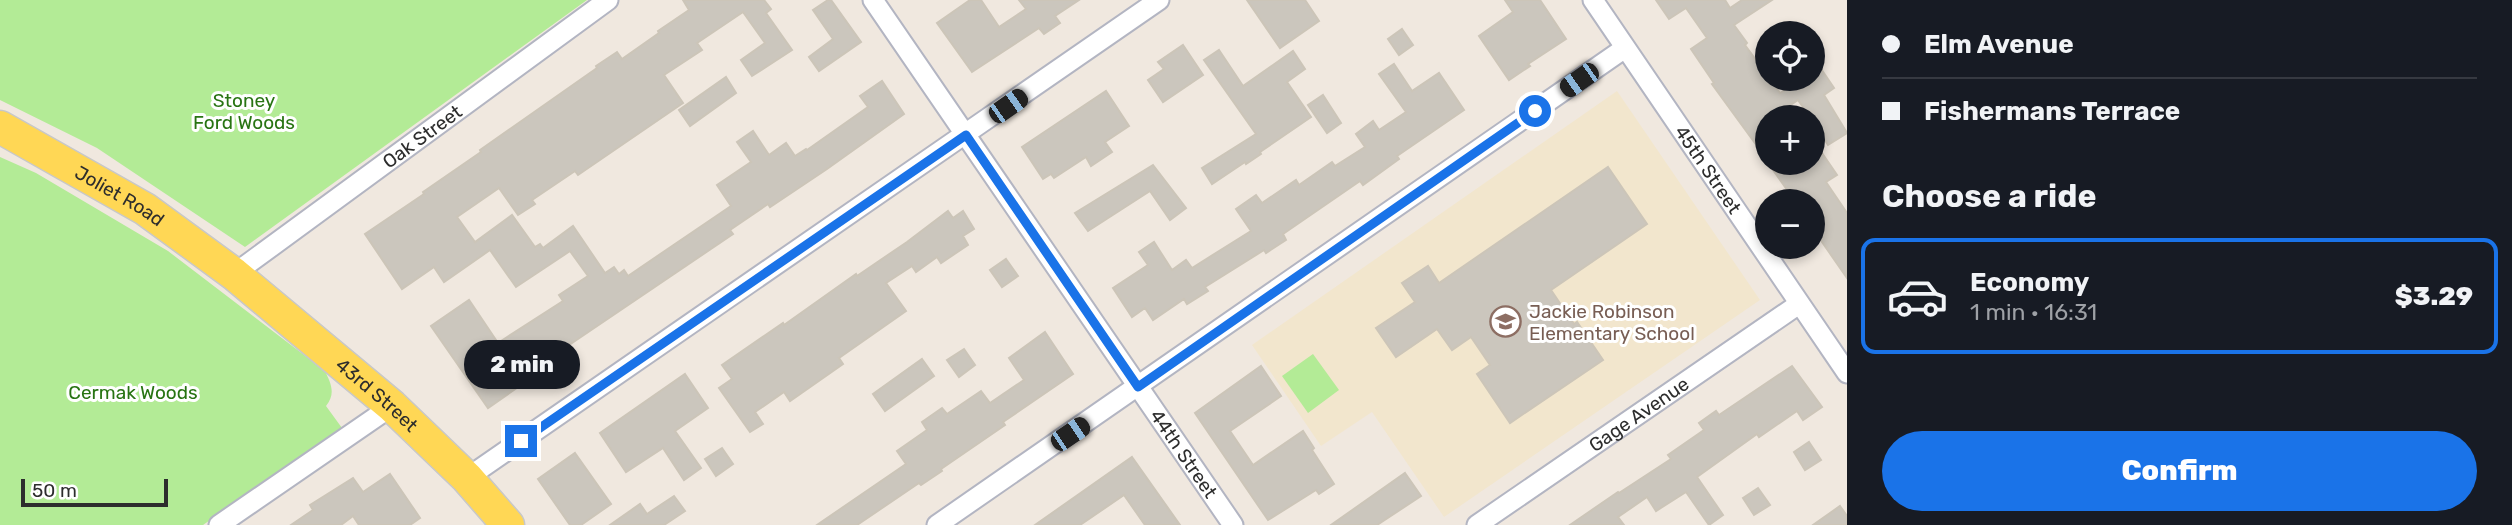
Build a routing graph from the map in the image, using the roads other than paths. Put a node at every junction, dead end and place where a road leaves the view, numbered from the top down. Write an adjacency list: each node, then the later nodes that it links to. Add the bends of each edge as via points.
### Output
1 (608, 0): 8 (street, Oak Street)
2 (873, 0): 7 (street, 44th Street)
3 (1159, 0): 7 (street)
4 (1593, 0): 5 (street, 45th Street)
5 (1625, 48): 9 (street, 45th Street); 11 (street)
6 (0, 127): 8 (main road, Joliet Road, via 145,209)
7 (966, 135): 11 (street, 44th Street); 13 (street)
8 (234, 274): 12 (main road, 43rd Street)
9 (1799, 304): 10 (street, 45th Street); 18 (street, Gage Avenue)
10 (1847, 373)
11 (1138, 387): 16 (street); 17 (street, 44th Street)
12 (392, 406): 13 (main road, 43rd Street); 14 (street)
13 (467, 478): 15 (main road, 43rd Street)
14 (219, 525)
15 (508, 525)
16 (937, 525)
17 (1233, 525)
18 (1477, 525)

